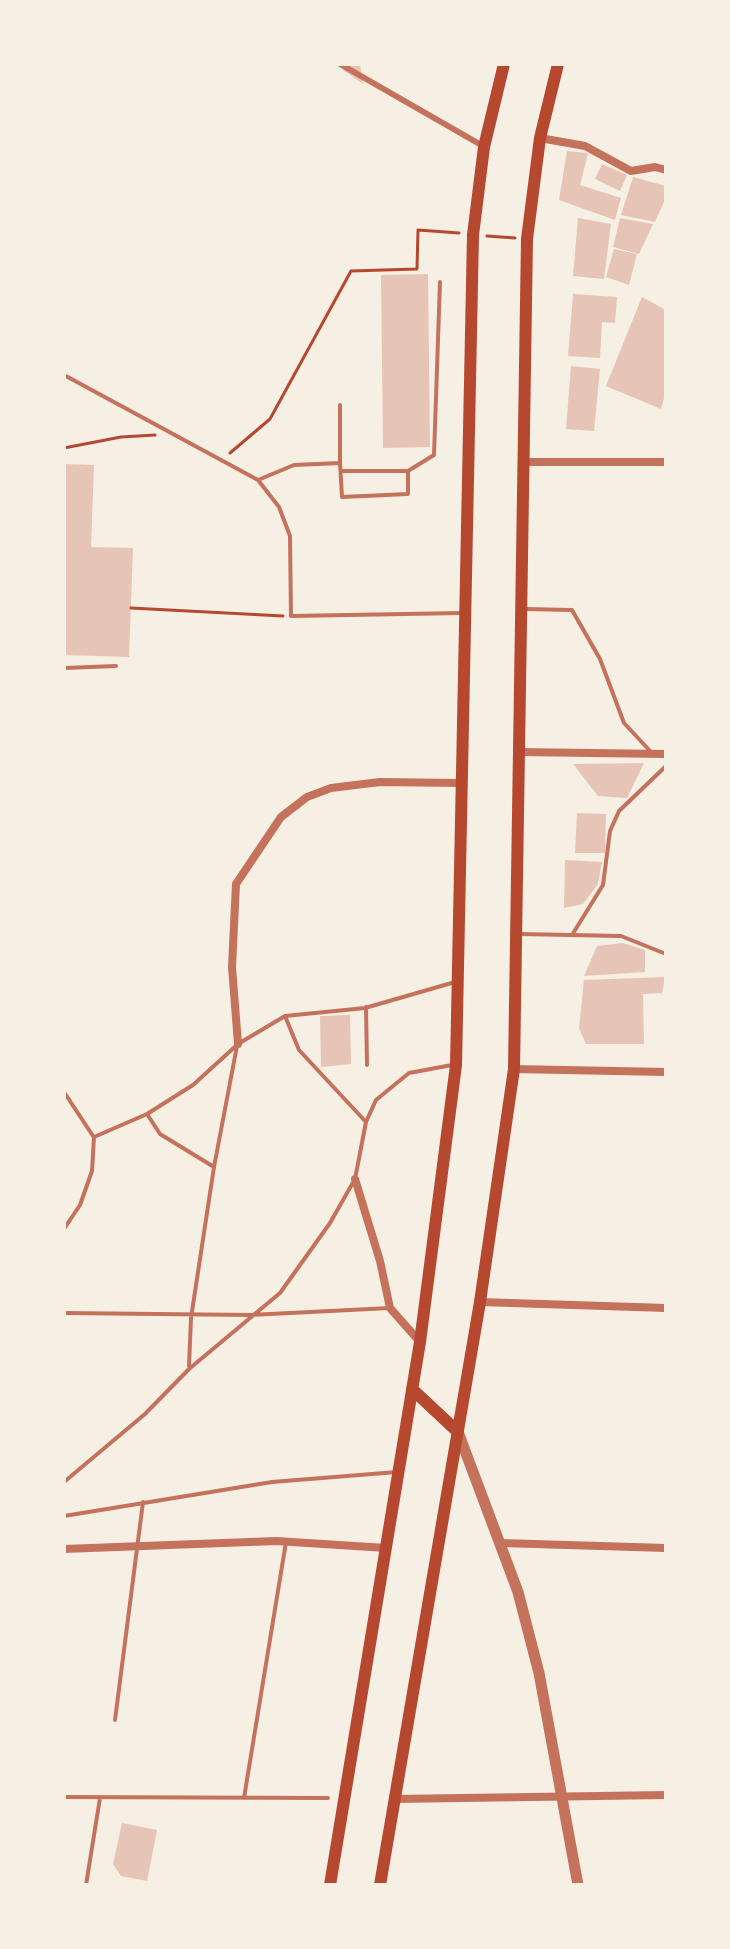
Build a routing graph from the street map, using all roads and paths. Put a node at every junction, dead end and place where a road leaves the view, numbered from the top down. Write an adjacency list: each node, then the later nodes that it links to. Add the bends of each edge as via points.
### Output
1 (340, 64): 5 (street)
2 (504, 64): 5 (main road)
3 (558, 64): 4 (main road)
4 (540, 138): 6 (street, via 585,146 631,171); 8 (main road)
5 (484, 147): 7 (main road)
6 (666, 170)
7 (473, 235): 8 (path); 14 (path, via 418,230 417,269 351,271 270,419); 23 (main road)
8 (527, 239): 15 (main road)
9 (440, 282): 19 (lane, via 434,455)
10 (64, 375): 14 (lane)
11 (340, 405): 17 (lane)
12 (157, 435): 13 (path)
13 (64, 448)
14 (221, 462): 20 (lane)
15 (522, 462): 16 (street); 22 (main road)
16 (666, 462)
17 (340, 463): 18 (lane); 20 (lane, via 294,465)
18 (341, 471): 19 (lane); 19 (lane, via 342,497 408,494)
19 (408, 471)
20 (258, 480): 24 (lane, via 279,507 290,536)
21 (131, 608): 24 (path)
22 (520, 609): 27 (main road); 28 (lane, via 572,610 600,659 624,723)
23 (464, 613): 24 (lane); 31 (main road)
24 (291, 616)
25 (116, 666): 26 (lane)
26 (64, 668)
27 (517, 752): 28 (street); 32 (main road)
28 (652, 754): 29 (street)
29 (666, 754)
30 (666, 766): 33 (lane, via 619,811 610,831 603,885)
31 (460, 783): 35 (main road); 38 (street, via 380,782 331,788 307,797 281,817 236,884 232,967)
32 (515, 934): 33 (lane); 41 (main road)
33 (572, 935): 34 (lane, via 621,936)
34 (666, 954)
35 (457, 981): 36 (lane); 40 (main road)
36 (366, 1007): 37 (lane); 39 (lane)
37 (285, 1016): 38 (lane); 45 (lane, via 299,1050)
38 (238, 1044): 44 (lane, via 193,1085); 47 (lane)
39 (367, 1065)
40 (456, 1065): 45 (lane, via 409,1073 376,1100); 56 (main road)
41 (514, 1069): 42 (street); 50 (main road)
42 (666, 1072)
43 (64, 1092): 46 (lane)
44 (147, 1114): 46 (lane); 47 (lane, via 160,1134)
45 (366, 1122): 48 (lane)
46 (94, 1137): 49 (lane, via 92,1171)
47 (214, 1167): 54 (lane)
48 (355, 1179): 51 (street); 55 (lane, via 299,1269 280,1293)
49 (64, 1229)
50 (480, 1302): 52 (street); 59 (main road)
51 (390, 1308): 55 (lane); 56 (street)
52 (666, 1308)
53 (64, 1313): 54 (lane)
54 (191, 1315): 55 (lane); 57 (lane)
55 (250, 1315): 57 (lane)
56 (420, 1342): 58 (main road)
57 (189, 1369): 61 (lane)
58 (412, 1389): 59 (main road); 60 (main road)
59 (458, 1432): 65 (street); 77 (main road)
60 (399, 1472): 62 (lane, via 272,1482); 67 (main road)
61 (64, 1482)
62 (143, 1502): 63 (lane); 66 (lane)
63 (64, 1516)
64 (286, 1542): 66 (street); 67 (street); 75 (lane)
65 (501, 1543): 68 (street); 73 (street, via 539,1673)
66 (138, 1546): 69 (street); 70 (lane)
67 (386, 1548): 79 (main road)
68 (666, 1548)
69 (64, 1549)
70 (115, 1720)
71 (666, 1795): 73 (street)
72 (64, 1797): 74 (lane)
73 (560, 1797): 77 (street); 81 (street)
74 (100, 1798): 75 (lane); 78 (lane)
75 (244, 1798): 76 (lane)
76 (328, 1798)
77 (394, 1799): 80 (main road)
78 (86, 1885)
79 (330, 1885)
80 (380, 1885)
81 (578, 1885)

